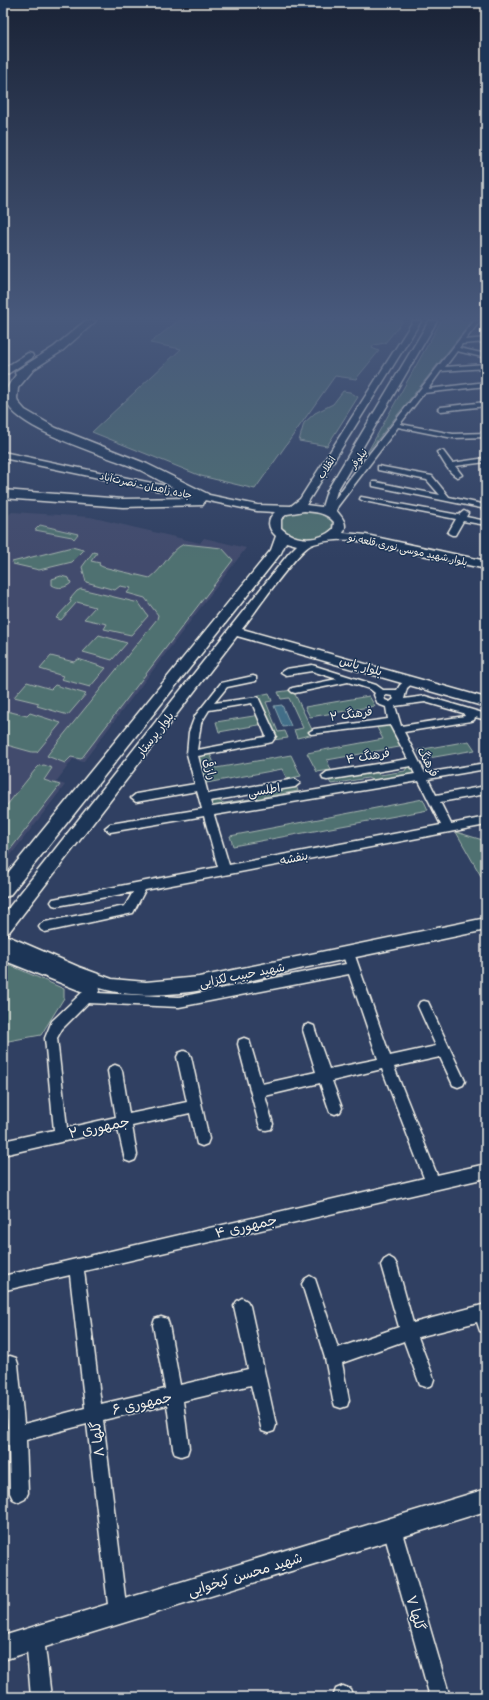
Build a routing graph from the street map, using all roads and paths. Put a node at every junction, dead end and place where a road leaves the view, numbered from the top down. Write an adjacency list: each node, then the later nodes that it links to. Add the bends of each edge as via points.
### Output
1 (12, 400): 25 (highway, via 22,413 45,427 141,466)
2 (367, 400): 18 (main road, انقلاب)
3 (385, 400): 20 (main road, انقلاب)
4 (416, 400): 9 (street, نیلوفر)
5 (486, 404): 6 (street)
6 (474, 405): 7 (street); 8 (street, via 441,409)
7 (481, 414)
8 (449, 418)
9 (396, 425): 10 (street, via 453,436); 19 (street, نیلوفر)
10 (486, 435)
11 (441, 452): 15 (street)
12 (3, 455): 25 (main road, جاده زاهدان - نصرت‌آباد)
13 (3, 460): 25 (main road, جاده زاهدان - نصرت‌آباد)
14 (486, 460): 15 (street)
15 (450, 465): 17 (street)
16 (381, 468): 24 (street, via 429,478)
17 (458, 475)
18 (320, 477): 28 (main road, via 292,500); 29 (main road, انقلاب, via 304,501)
19 (354, 479): 20 (street); 30 (street, نیلوفر, via 334,506)
20 (337, 483): 30 (main road, انقلاب, via 327,505)
21 (376, 484): 24 (street)
22 (3, 494): 25 (highway, via 123,503)
23 (364, 499): 31 (street)
24 (448, 499): 26 (street)
25 (201, 500): 28 (main road, جاده زاهدان - نصرت‌آباد); 33 (main road, جاده زاهدان - نصرت‌آباد, via 239,511)
26 (470, 504): 27 (street); 31 (street)
27 (486, 507)
28 (257, 508): 29 (main road, جاده زاهدان - نصرت‌آباد)
29 (293, 509): 30 (main road, بلوار شهید موسی نوری قلعه نو, via 312,508); 33 (main road, انقلاب, via 278,516)
30 (335, 517): 35 (main road, via 339,530); 39 (main road, بلوار شهید موسی نوری قلعه نو, via 355,529)
31 (461, 518): 32 (street); 34 (street)
32 (486, 523)
33 (271, 525): 36 (main road, جاده زاهدان - نصرت‌آباد, via 294,540); 37 (main road, بلوار پرستار)
34 (452, 533)
35 (330, 538): 36 (main road, بلوار شهید موسی نوری قلعه نو); 40 (main road, بلوار شهید موسی نوری قلعه نو, via 348,536)
36 (307, 542): 38 (main road, بلوار پرستار)
37 (277, 551): 38 (main road); 59 (main road, بلوار پرستار)
38 (293, 555): 41 (main road, بلوار پرستار)
39 (486, 557)
40 (486, 565)
41 (238, 627): 42 (main road, بلوار یاس); 60 (main road, بلوار پرستار)
42 (257, 632): 44 (main road, بلوار یاس); 50 (main road, بلوار یاس)
43 (286, 672): 46 (street, via 312,668)
44 (390, 675): 47 (main road, بلوار یاس); 49 (street, via 391,683)
45 (253, 679): 53 (street, رازقی, via 226,684)
46 (349, 680): 48 (street); 49 (street, via 373,687)
47 (410, 681): 51 (street, via 403,687); 52 (main road, بلوار یاس)
48 (295, 690)
49 (383, 693): 51 (street, via 392,692)
50 (486, 693)
51 (395, 702): 54 (street, via 425,699); 56 (street, فرهنگ)
52 (486, 703)
53 (206, 707): 58 (street, رازقی, via 195,723); 58 (street, via 255,699 271,736 268,740)
54 (467, 712): 55 (street); 56 (street, فرهنگ ۲, via 471,718)
55 (486, 717)
56 (395, 726): 57 (street, فرهنگ ۲); 61 (street, فرهنگ)
57 (314, 732)
58 (192, 754): 66 (street, رازقی)
59 (112, 755): 60 (main road); 77 (main road, بلوار پرستار)
60 (133, 761): 80 (main road, بلوار پرستار)
61 (413, 762): 63 (street, فرهنگ ۴); 64 (street, فرهنگ)
62 (485, 768): 64 (street, اطلسی)
63 (327, 776)
64 (422, 777): 70 (street, فرهنگ); 71 (street, اطلسی)
65 (295, 783): 69 (street)
66 (202, 787): 68 (street); 69 (street, رازقی)
67 (486, 790): 70 (street)
68 (136, 798)
69 (205, 798): 71 (street, رازقی)
70 (433, 799): 74 (street, فرهنگ)
71 (209, 813): 73 (street, اطلسی); 75 (street, رازقی)
72 (486, 820): 74 (street, بنفشه)
73 (110, 828)
74 (448, 828): 75 (street, بنفشه)
75 (225, 871): 76 (street, بنفشه)
76 (140, 887): 78 (street, بنفشه); 81 (street, via 129,910)
77 (3, 891)
78 (57, 902)
79 (486, 924): 85 (street, شهید حبیب لکزایی)
80 (3, 927)
81 (45, 927)
82 (486, 933): 85 (street, شهید حبیب لکزایی)
83 (3, 940): 86 (street, شهید حبیب لکزایی, via 74,972)
84 (3, 953): 86 (street, شهید حبیب لکزایی)
85 (351, 961): 86 (street, شهید حبیب لکزایی, via 201,993 145,998 108,995); 92 (street)
86 (93, 989): 101 (street, via 57,1025 51,1038)
87 (424, 1006): 90 (street)
88 (309, 1030): 94 (street)
89 (244, 1044): 96 (street)
90 (444, 1050): 92 (street); 95 (street)
91 (184, 1057): 97 (street)
92 (386, 1063): 94 (street); 106 (street)
93 (116, 1071): 99 (street)
94 (325, 1077): 96 (street); 98 (street)
95 (458, 1081)
96 (258, 1092): 100 (street)
97 (195, 1106): 99 (street, جمهوری ۲); 102 (street)
98 (335, 1108)
99 (124, 1121): 101 (street, جمهوری ۲); 104 (street)
100 (266, 1124)
101 (61, 1135): 103 (street, جمهوری ۲)
102 (202, 1139)
103 (3, 1148)
104 (130, 1155)
105 (486, 1171): 106 (street, جمهوری ۴)
106 (433, 1183): 107 (street, جمهوری ۴)
107 (76, 1265): 109 (street, جمهوری ۴); 121 (street, گلها ۸)
108 (389, 1265): 114 (street)
109 (6, 1282)
110 (310, 1284): 115 (street)
111 (242, 1306): 117 (street)
112 (485, 1317): 114 (street)
113 (161, 1325): 119 (street)
114 (408, 1332): 115 (street); 118 (street)
115 (333, 1358): 120 (street)
116 (10, 1364): 123 (street)
117 (258, 1376): 119 (street, جمهوری ۶); 122 (street)
118 (426, 1379)
119 (174, 1395): 121 (street, جمهوری ۶); 124 (street)
120 (341, 1400)
121 (94, 1414): 123 (street, جمهوری ۶); 128 (street, گلها ۸)
122 (268, 1426)
123 (10, 1436): 125 (street)
124 (181, 1448)
125 (18, 1493)
126 (486, 1500): 127 (street, شهید محسن کیخوایی)
127 (392, 1529): 128 (street, شهید محسن کیخوایی); 132 (street, گلها ۷)
128 (118, 1613): 129 (street, شهید محسن کیخوایی)
129 (36, 1638): 130 (street, شهید محسن کیخوایی); 131 (street)
130 (3, 1648)
131 (41, 1697)
132 (440, 1697)

